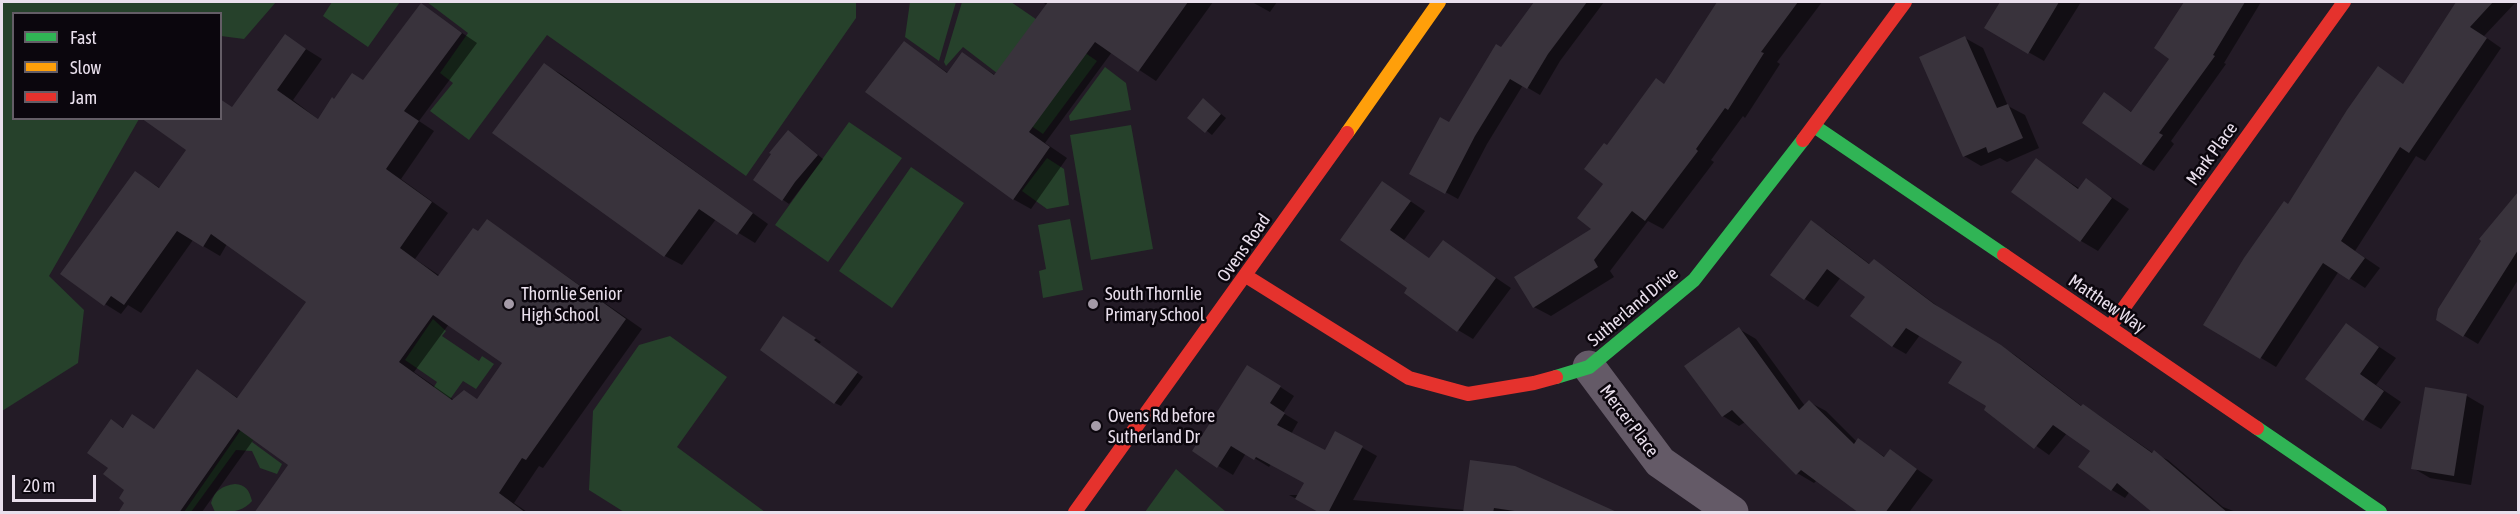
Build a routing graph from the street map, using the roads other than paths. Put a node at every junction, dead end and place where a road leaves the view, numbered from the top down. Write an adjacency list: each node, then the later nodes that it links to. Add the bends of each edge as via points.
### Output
1 (1440, 2): 5 (street, Ovens Road)
2 (1905, 2): 4 (street, Sutherland Drive)
3 (2344, 2): 6 (street, Mark Place)
4 (1814, 126): 6 (street, Matthew Way); 7 (street, Sutherland Drive, via 1694,280)
5 (1246, 276): 7 (street, Sutherland Drive, via 1409,378 1468,394 1534,383); 8 (street, Ovens Road)
6 (2110, 327): 10 (street, Matthew Way)
7 (1589, 367): 9 (street, Mercer Place, via 1660,462)
8 (1075, 513)
9 (1732, 513)
10 (2380, 513)

